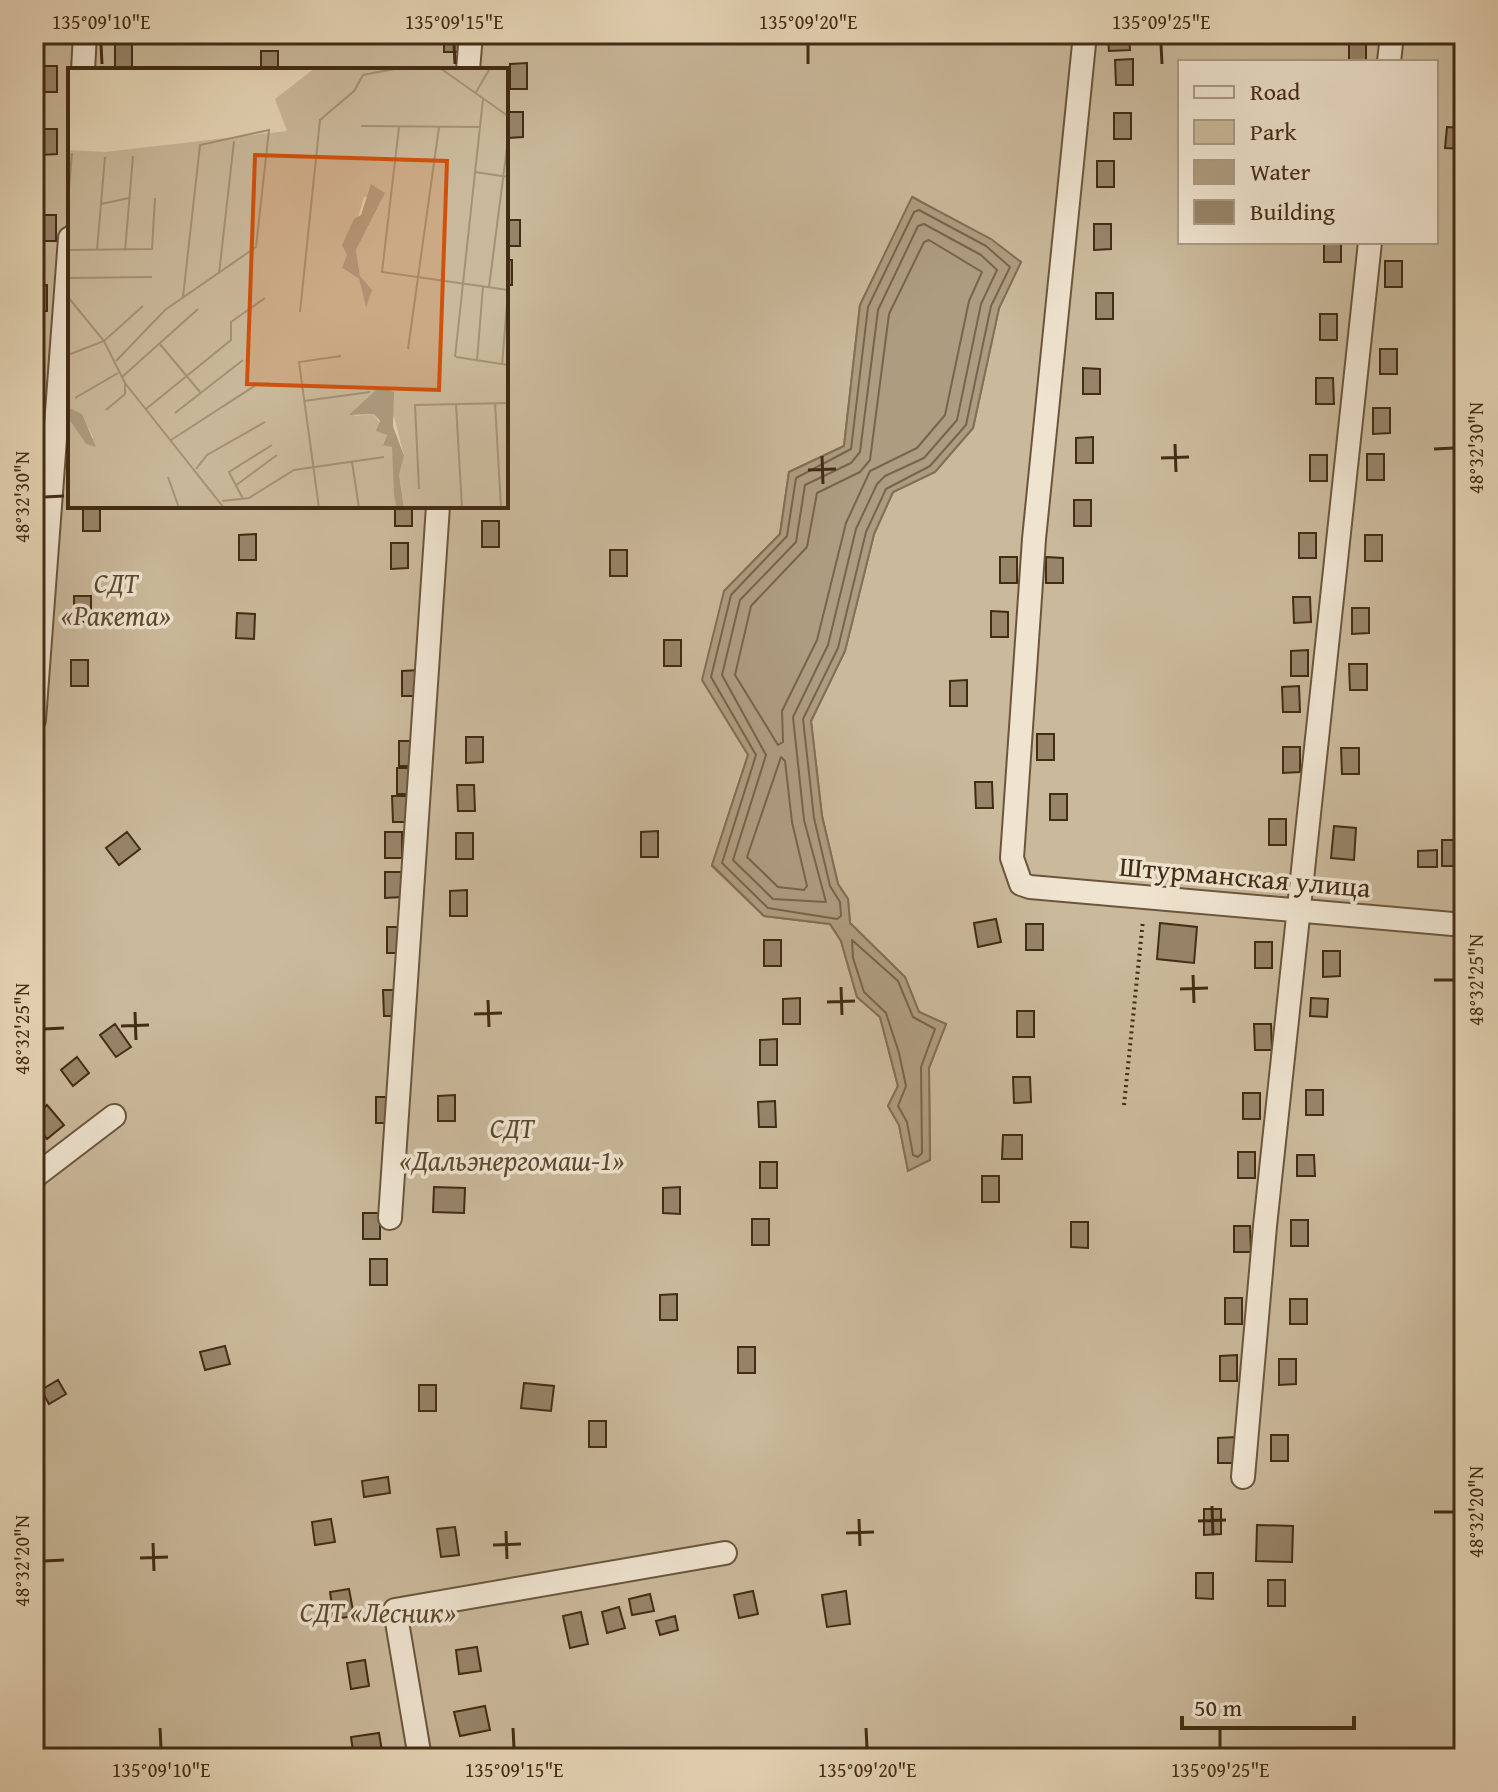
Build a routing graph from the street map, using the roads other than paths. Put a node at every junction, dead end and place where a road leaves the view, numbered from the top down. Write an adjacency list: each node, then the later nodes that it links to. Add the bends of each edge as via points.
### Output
1 (85, 34): 6 (lane)
2 (471, 34): 7 (lane)
3 (1085, 34): 12 (lane, Штурманская улица, via 1034,539 1012,858 1021,884)
4 (1392, 34): 5 (lane)
5 (1389, 60)
6 (83, 68)
7 (468, 68)
8 (1370, 244): 12 (lane)
9 (68, 265): 11 (lane)
10 (438, 508): 16 (lane)
11 (34, 720)
12 (1299, 911): 13 (lane, Штурманская улица); 17 (lane)
13 (1464, 925)
14 (114, 1116): 15 (lane)
15 (34, 1177)
16 (390, 1218)
17 (1243, 1477)
18 (725, 1553): 19 (lane, via 395,1610)
19 (420, 1758)

